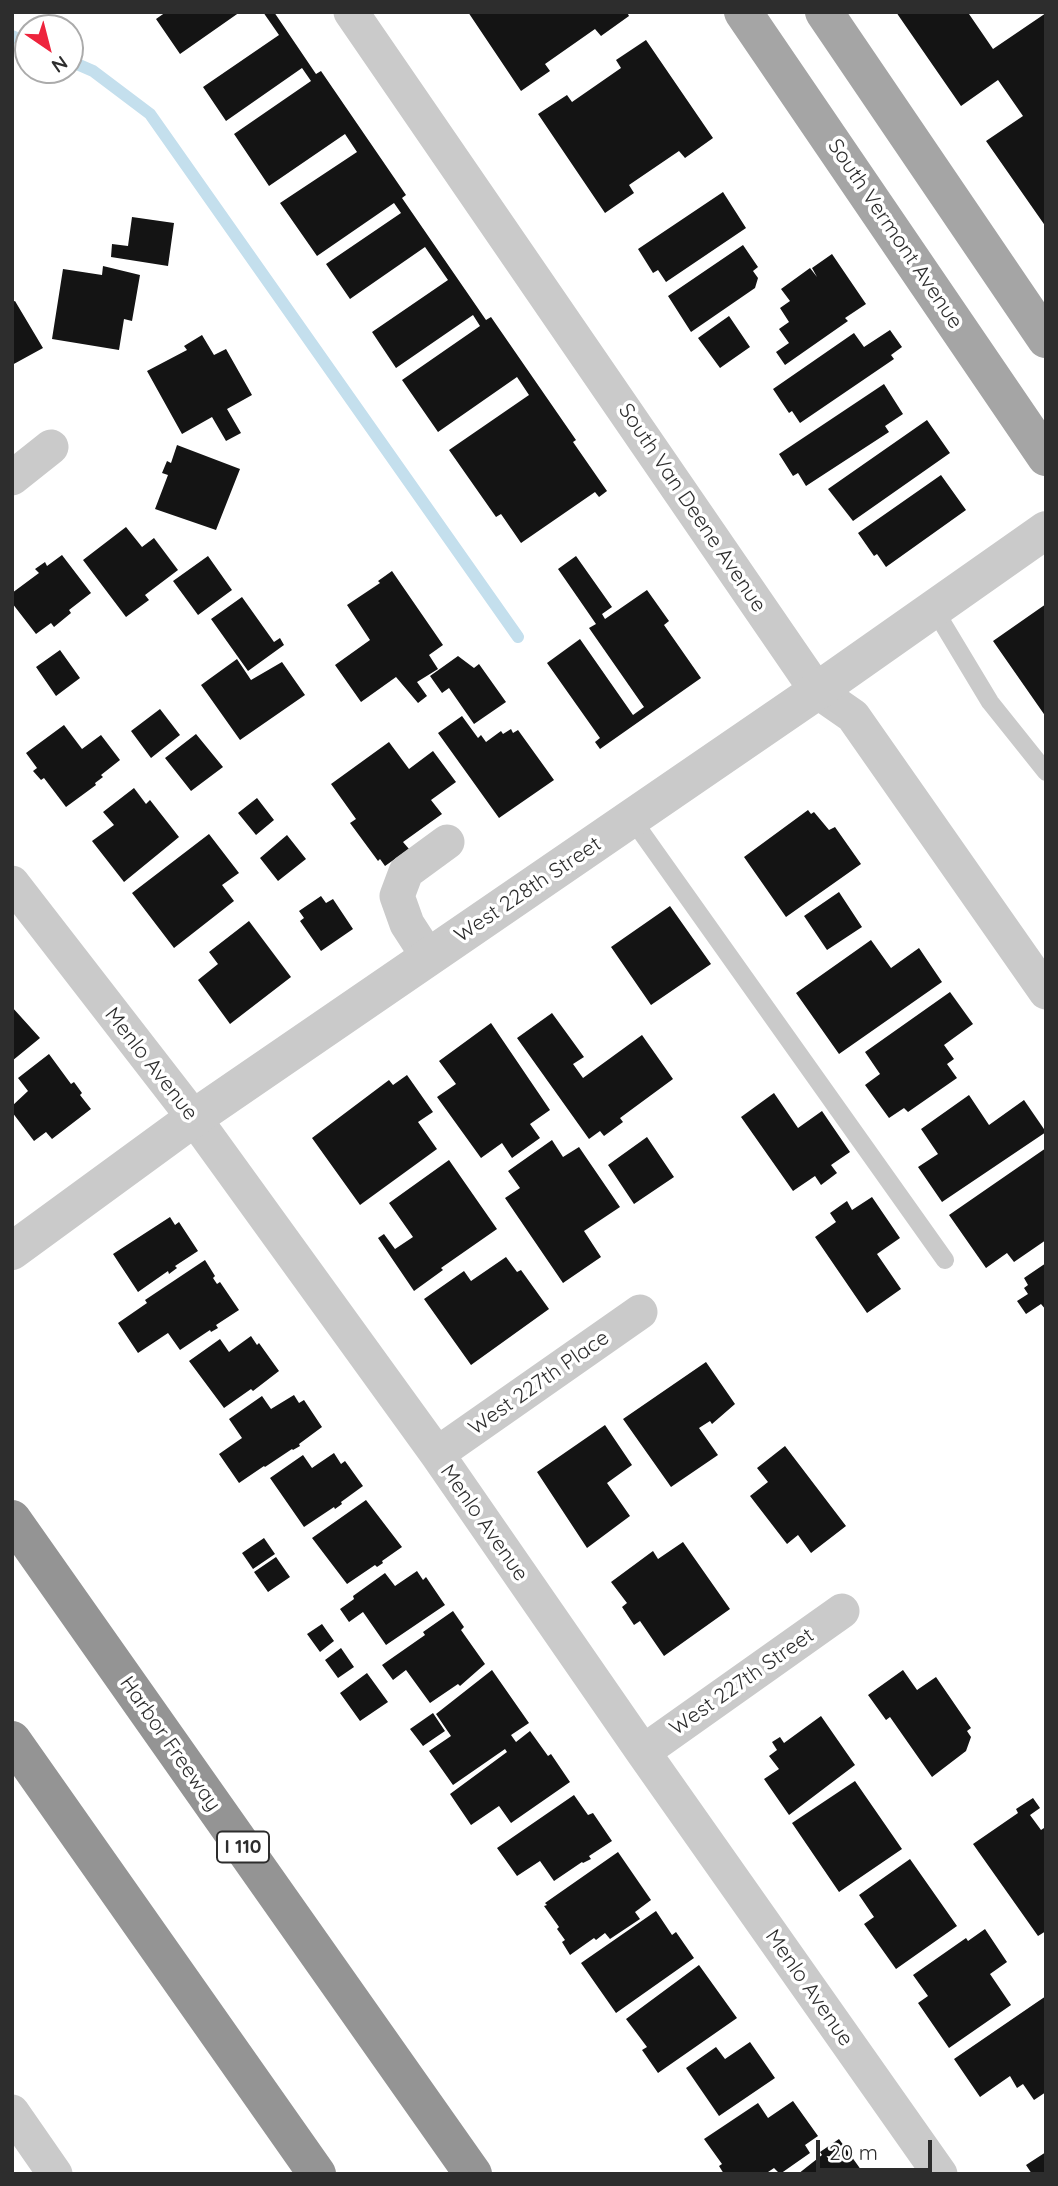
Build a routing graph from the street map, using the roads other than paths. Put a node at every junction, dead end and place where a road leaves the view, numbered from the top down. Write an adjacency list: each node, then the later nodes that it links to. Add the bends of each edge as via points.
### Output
1 (351, 12): 10 (street, South Van Deene Avenue)
2 (743, 12): 6 (main road, South Vermont Avenue)
3 (824, 12): 4 (main road)
4 (1046, 339)
5 (51, 447): 7 (street)
6 (1046, 457)
7 (12, 478)
8 (1046, 530): 9 (street, West 228th Street)
9 (934, 609): 10 (street, West 228th Street); 11 (lane, via 990,702)
10 (817, 691): 12 (street, West 228th Street); 16 (street, South Van Deene Avenue, via 853,716)
11 (1046, 772)
12 (632, 819): 15 (street, West 228th Street); 19 (lane)
13 (447, 842): 15 (street, via 406,872 397,896 407,924)
14 (12, 883): 17 (street, Menlo Avenue)
15 (429, 958): 17 (street, West 228th Street)
16 (1046, 992)
17 (194, 1118): 18 (street, West 228th Street); 21 (street, Menlo Avenue)
18 (12, 1251)
19 (945, 1260)
20 (640, 1312): 21 (street, West 227th Place)
21 (437, 1454): 25 (street, Menlo Avenue)
22 (12, 1520): 29 (highway, Harbor Freeway / I 110)
23 (842, 1611): 25 (street, West 227th Street)
24 (12, 1740): 28 (highway)
25 (643, 1752): 30 (street, Menlo Avenue)
26 (12, 2112): 27 (street)
27 (55, 2174)
28 (317, 2174)
29 (473, 2174)
30 (940, 2174)

